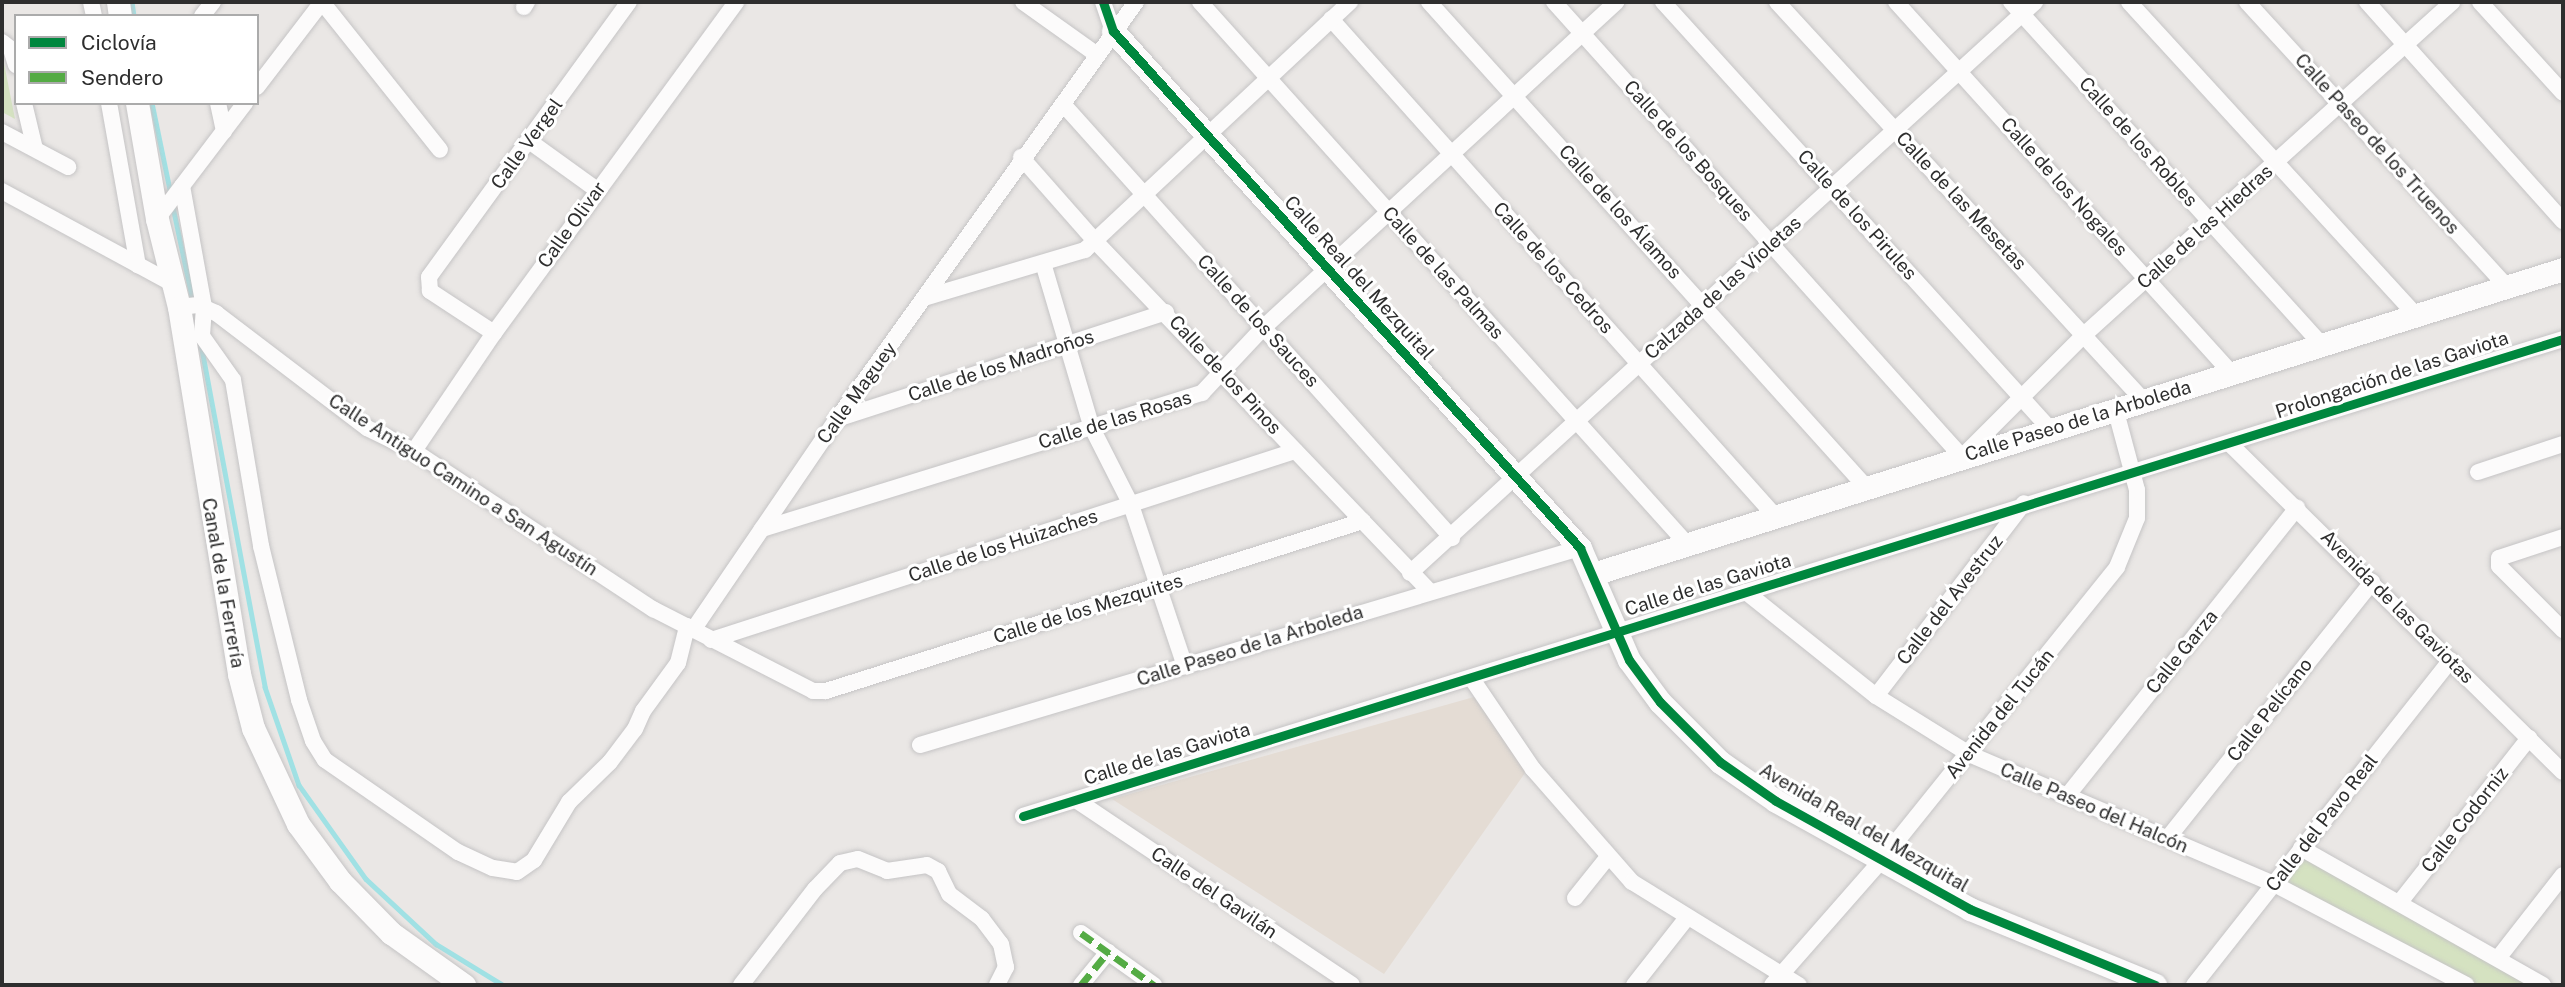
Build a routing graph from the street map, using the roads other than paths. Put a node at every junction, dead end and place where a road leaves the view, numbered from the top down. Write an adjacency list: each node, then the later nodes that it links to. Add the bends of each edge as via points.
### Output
1 (322, 2): 31 (street); 47 (street)
2 (629, 2): 45 (street, Calle Vergel)
3 (736, 2): 54 (street, Calle Olivar)
4 (1023, 2): 27 (street)
5 (1103, 2): 23 (street)
6 (1136, 2): 23 (street, Calle Maguey)
7 (1200, 2): 30 (street, Calle de las Palmas)
8 (1350, 2): 22 (street)
9 (1429, 2): 33 (street, Calle de los Álamos)
10 (1554, 2): 24 (street, Calle de los Bosques)
11 (1616, 2): 24 (street, Calle de las Rosas)
12 (1663, 2): 53 (street, Calle de los Pirules)
13 (1777, 2): 41 (street, Calle de las Mesetas)
14 (1896, 2): 29 (street, Calle de los Nogales)
15 (2035, 2): 21 (street, Calzada de las Violetas)
16 (2129, 2): 50 (street)
17 (2247, 2): 40 (street, Calle Paseo de los Truenos)
18 (2367, 2): 26 (street)
19 (2452, 2): 26 (street, Calle de las Hiedras)
20 (2480, 2): 32 (street)
21 (2016, 8): 29 (street, Calzada de las Violetas); 59 (street, Calle de los Robles)
22 (1331, 19): 30 (street); 48 (street, Calle de los Cedros)
23 (1113, 31): 27 (street, Calle Maguey); 44 (street, Calle Real del Mezquital)
24 (1583, 32): 33 (street, Calle de las Rosas); 62 (street, Calle de los Bosques)
25 (2, 42): 28 (street)
26 (2405, 43): 40 (street, Calle de las Hiedras); 60 (street)
27 (1096, 54): 34 (street, Calle Maguey)
28 (14, 59)
29 (1958, 71): 41 (street, Calzada de las Violetas); 67 (street, Calle de los Nogales)
30 (1266, 76): 44 (street); 57 (street, Calle de las Palmas)
31 (259, 84)
32 (2563, 93)
33 (1515, 95): 48 (street, Calle de las Rosas); 72 (street, Calle de los Álamos)
34 (1063, 104): 49 (street, Calle Maguey); 56 (street, Calle de los Sauces)
35 (24, 105): 46 (street)
36 (109, 105): 64 (street)
37 (137, 105): 58 (street, Canal de la Ferrería)
38 (218, 105): 42 (street)
39 (243, 105): 42 (street)
40 (2341, 105): 50 (street, Calle de las Hiedras); 69 (street, Calle Paseo de los Truenos)
41 (1893, 128): 53 (street, Calzada de las Violetas); 77 (street, Calle de las Mesetas)
42 (223, 131): 52 (street)
43 (2, 132): 46 (street)
44 (1207, 135): 56 (street); 65 (street, Calle Real del Mezquital)
45 (529, 141): 54 (street); 76 (street, Calle Vergel, via 429,277 428,287)
46 (35, 149): 51 (street)
47 (440, 150)
48 (1451, 155): 57 (street, Calle de las Rosas); 81 (street, Calle de los Cedros)
49 (1021, 157): 61 (street, Calle de los Pinos); 70 (street, Calle Maguey)
50 (2276, 164): 59 (street, Calle de las Hiedras); 74 (street)
51 (68, 167)
52 (182, 186): 58 (street); 71 (street, Calle Maguey)
53 (1831, 187): 62 (street, Calzada de las Violetas); 84 (street, Calle de los Pirules)
54 (597, 190): 76 (street, Calle Olivar)
55 (2, 191): 64 (street)
56 (1143, 191): 61 (street); 75 (street, Calle de los Sauces)
57 (1389, 214): 65 (street, Calle de las Rosas); 88 (street, Calle de las Palmas)
58 (157, 219): 68 (street, Canal de la Ferrería)
59 (2210, 221): 67 (street, Calle de las Hiedras); 80 (street, Calle de los Robles)
60 (2563, 221)
61 (1095, 241): 63 (street, via 1085,250); 73 (street, Calle de los Pinos)
62 (1772, 246): 72 (street, Calzada de las Violetas); 95 (street, Calle de los Bosques)
63 (1043, 263): 70 (street); 79 (street)
64 (138, 265): 68 (street)
65 (1327, 268): 75 (street, Calle de las Rosas); 98 (street, Calle Real del Mezquital)
66 (2563, 269): 69 (street, Calle Paseo de la Arboleda)
67 (2147, 280): 77 (street, Calle de las Hiedras); 83 (street, Calle de los Nogales)
68 (173, 284): 71 (street, Canal de la Ferrería)
69 (2506, 286): 74 (street, Calle Paseo de la Arboleda)
70 (927, 297): 87 (street, Calle Maguey)
71 (191, 306): 93 (street, Calle Antiguo Camino a San Agustín, via 367,428); 116 (street, Calle Maguey, via 202,336 233,380 261,546 313,741 325,760 457,852 506,873 517,872 534,860 569,803 610,762 669,680); 146 (street, Canal de la Ferrería, via 241,685 264,758 299,824 362,907 417,954)
72 (1704, 306): 81 (street, Calzada de las Violetas); 99 (street, Calle de los Álamos)
73 (1166, 312): 79 (street, Calle de los Madroños); 82 (street, Calle de los Pinos)
74 (2415, 314): 80 (street, Calle Paseo de la Arboleda)
75 (1263, 328): 82 (street, Calle de las Rosas); 107 (street, Calle de los Sauces)
76 (494, 333): 93 (street, Calle Olivar)
77 (2085, 334): 84 (street, Calle de las Hiedras); 85 (street, Calle de las Mesetas)
78 (2563, 339): 91 (street, Prolongación de las Gaviota)
79 (1069, 344): 87 (street, Calle de los Madroños); 89 (street)
80 (2321, 344): 83 (street, Calle Paseo de la Arboleda)
81 (1640, 364): 88 (street, Calzada de las Violetas); 103 (street, Calle de los Cedros)
82 (1220, 370): 89 (street, Calle de las Rosas, via 1202,393); 94 (street, Calle de los Pinos)
83 (2231, 373): 85 (street, Calle Paseo de la Arboleda)
84 (2021, 395): 90 (street, Calle de los Pirules); 95 (street, Calle de las Hiedras)
85 (2143, 400): 86 (street, Calle Paseo de la Arboleda)
86 (2115, 408): 90 (street, Calle Paseo de la Arboleda); 96 (street, Avenida del Tucán)
87 (836, 419): 105 (street, Calle Maguey)
88 (1578, 420): 98 (street, Calzada de las Violetas); 108 (street, Calle de las Palmas)
89 (1092, 428): 101 (street); 105 (street, Calle de las Rosas)
90 (2050, 429): 95 (street, Calle Paseo de la Arboleda)
91 (2230, 444): 96 (street, Calle de las Gaviota); 102 (street, Avenida de las Gaviotas)
92 (2563, 444): 97 (street)
93 (414, 451): 116 (street, Calle Antiguo Camino a San Agustín)
94 (1295, 451): 101 (street, Calle de los Huizaches); 104 (street, Calle de los Pinos)
95 (1962, 457): 99 (street, Calle Paseo de la Arboleda)
96 (2134, 471): 100 (street, Calle de las Gaviota); 127 (street, Avenida del Tucán, via 2137,518 2117,567)
97 (2478, 472)
98 (1514, 478): 107 (street, Calzada de las Violetas); 109 (street, Calle Real del Mezquital)
99 (1866, 487): 103 (street, Calle Paseo de la Arboleda)
100 (2024, 503): 115 (street, Calle de las Gaviota); 124 (street, Calle del Avestruz)
101 (1131, 505): 113 (street); 119 (street, Calle de los Huizaches)
102 (2297, 508): 112 (street, Avenida de las Gaviotas); 129 (street, Calle Garza)
103 (1776, 516): 108 (street, Calle Paseo de la Arboleda)
104 (1363, 521): 110 (street, Calle de los Pinos); 113 (street, Calle de los Mezquites)
105 (762, 529): 116 (street, Calle Maguey)
106 (2563, 537): 117 (street, via 2499,558 2499,566)
107 (1452, 538): 110 (street, Calzada de las Violetas)
108 (1687, 544): 111 (street, Calle Paseo de la Arboleda)
109 (1580, 548): 111 (street, Avenida Real del Mezquital); 114 (street, Calle Paseo de la Arboleda)
110 (1410, 573): 114 (street, Calle de los Pinos)
111 (1593, 574): 118 (street, Avenida Real del Mezquital)
112 (2372, 582): 120 (street, Avenida de las Gaviotas); 132 (street, Calle Pelícano)
113 (1159, 587): 121 (street); 123 (street, Calle de los Mezquites, via 826,691)
114 (1430, 591): 121 (street, Calle Paseo de la Arboleda)
115 (1746, 592): 118 (street, Calle de las Gaviota); 124 (street, Calle Paseo del Halcón)
116 (690, 628): 119 (street, Calle Antiguo Camino a San Agustín)
117 (2563, 629)
118 (1614, 632): 122 (street, Calle de las Gaviota); 135 (street, Avenida Real del Mezquital, via 1660,702 1720,762)
119 (711, 640): 123 (street, Calle Antiguo Camino a San Agustín)
120 (2451, 660): 125 (street, Avenida de las Gaviotas); 133 (street, Calle del Pavo Real)
121 (1185, 666): 126 (street, Calle Paseo de la Arboleda)
122 (1472, 679): 130 (street, Calle de las Gaviota); 134 (street, via 1533,769)
123 (813, 691)
124 (1876, 696): 127 (street, Calle Paseo del Halcón)
125 (2529, 738): 128 (street, Avenida de las Gaviotas); 139 (street, Calle Codorniz)
126 (920, 745)
127 (1969, 754): 129 (street, Calle Paseo del Halcón); 135 (street, Avenida del Tucán)
128 (2563, 772)
129 (2067, 796): 132 (street, Calle Paseo del Halcón)
130 (1076, 800): 131 (street, Calle de las Gaviota); 150 (street, Calle del Gavilán)
131 (1023, 816)
132 (2167, 839): 137 (street, Calle Paseo del Halcón)
133 (2301, 848): 137 (street, Calle del Pavo Real); 139 (street)
134 (1607, 858): 138 (street); 140 (street, via 1632,882)
135 (1880, 862): 144 (street, Avenida del Tucán); 153 (street, Avenida Real del Mezquital, via 1970,909)
136 (2563, 875): 143 (street)
137 (2274, 884): 154 (street, Calle del Pavo Real); 155 (street, Calle Paseo del Halcón)
138 (1575, 898)
139 (2400, 902): 143 (street)
140 (1686, 919): 144 (street); 151 (street)
141 (1081, 933): 142 (street)
142 (1108, 952): 145 (street); 149 (street)
143 (2500, 957): 156 (street)
144 (1776, 980): 152 (street)
145 (1142, 982)
146 (464, 985)
147 (741, 985): 148 (street, via 815,889 840,863 858,859 887,871 927,865 938,871 949,894 982,919 1001,944 1006,967)
148 (997, 985)
149 (1081, 985)
150 (1352, 985)
151 (1634, 985)
152 (1800, 985)
153 (2155, 985)
154 (2194, 985)
155 (2466, 985)
156 (2543, 985)

